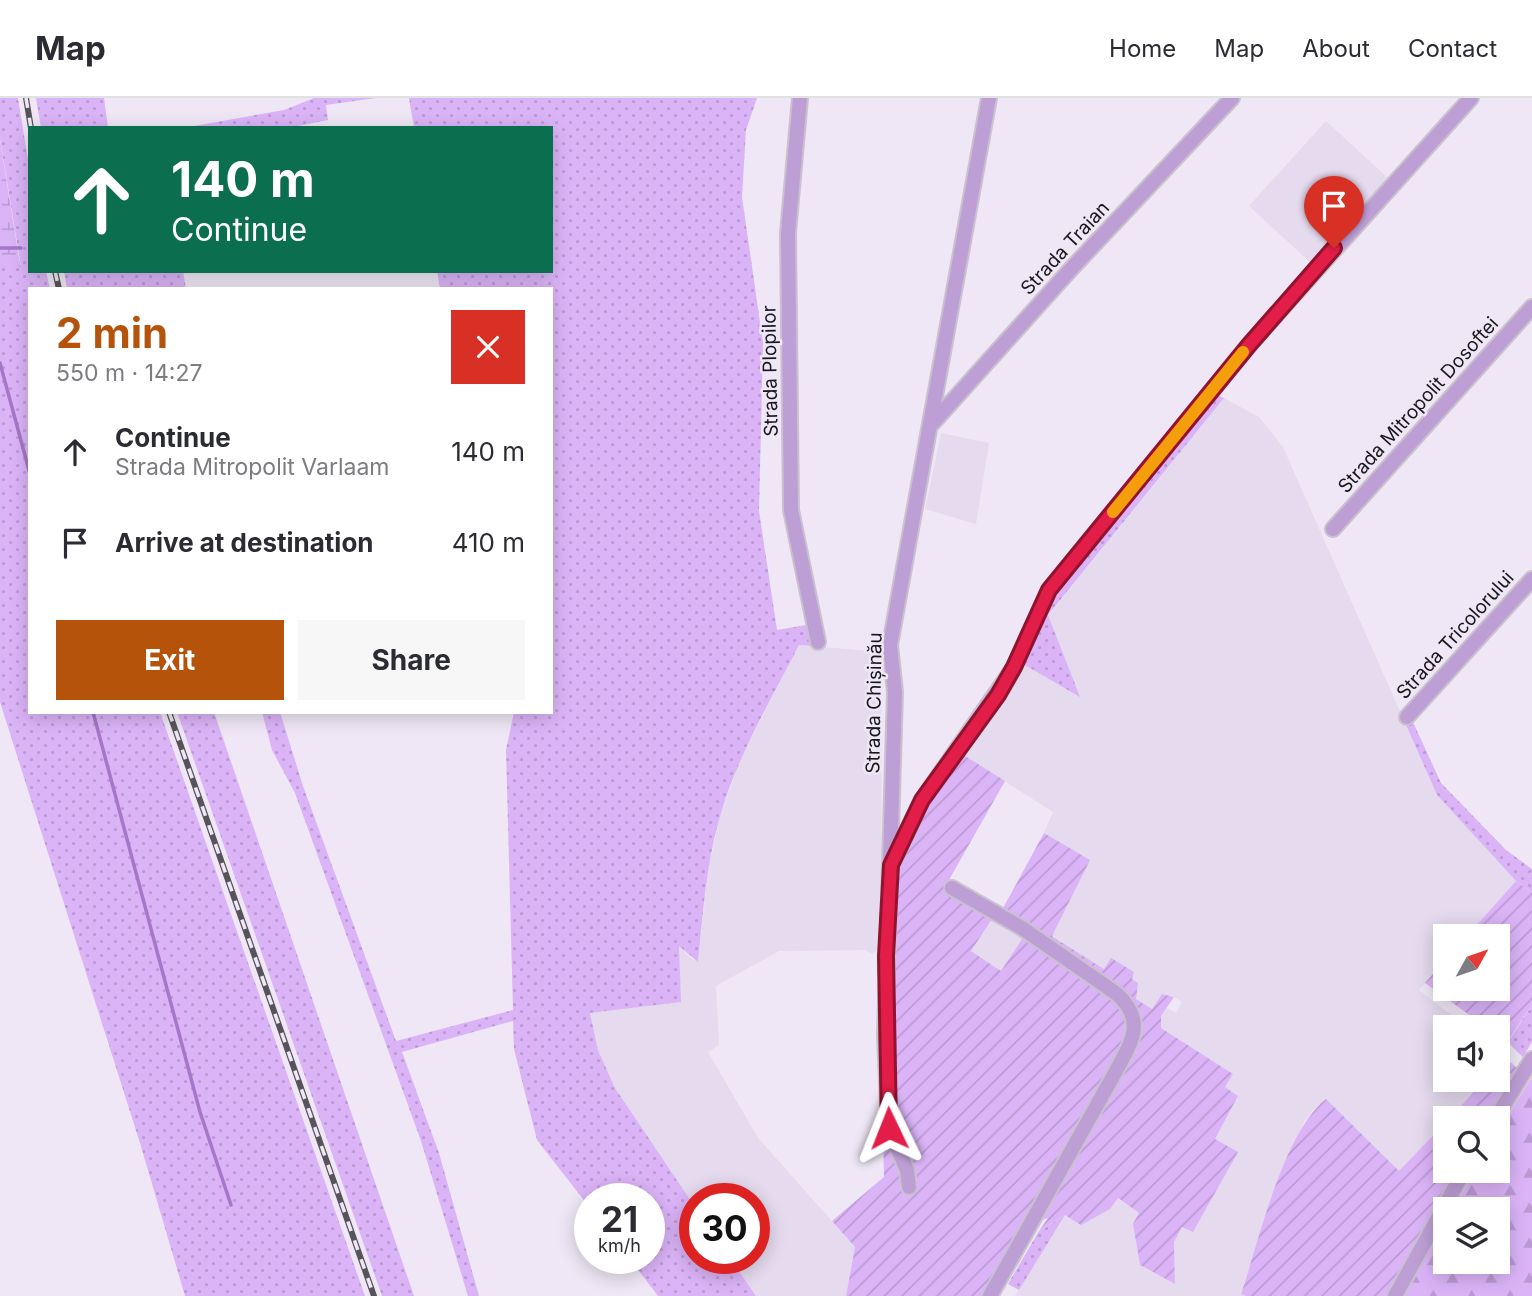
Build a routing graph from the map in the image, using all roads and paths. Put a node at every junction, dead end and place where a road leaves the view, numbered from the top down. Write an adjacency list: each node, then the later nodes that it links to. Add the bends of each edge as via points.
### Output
1 (800, 98): 9 (street, Strada Plopilor, via 788,233 791,510)
2 (989, 98): 6 (street, Strada Chișinău)
3 (1232, 98): 6 (street, Strada Traian)
4 (1471, 98): 11 (street, via 1249,345 1049,590 1014,667 922,800)
5 (1532, 307): 7 (street, Strada Mitropolit Dosoftei)
6 (930, 426): 11 (street, Strada Chișinău, via 890,645 895,692)
7 (1333, 529)
8 (1532, 579): 10 (street, Strada Tricolorului)
9 (818, 642)
10 (1407, 717)
11 (891, 865): 16 (street, Strada Chișinău, via 885,969 889,1128)
12 (952, 888): 17 (street, via 1022,928 1117,994 1130,1006 1135,1021 1132,1041)
13 (1532, 1059): 14 (street)
14 (1503, 1106)
15 (1457, 1183): 18 (street)
16 (909, 1186)
17 (990, 1296)
18 (1395, 1296)

